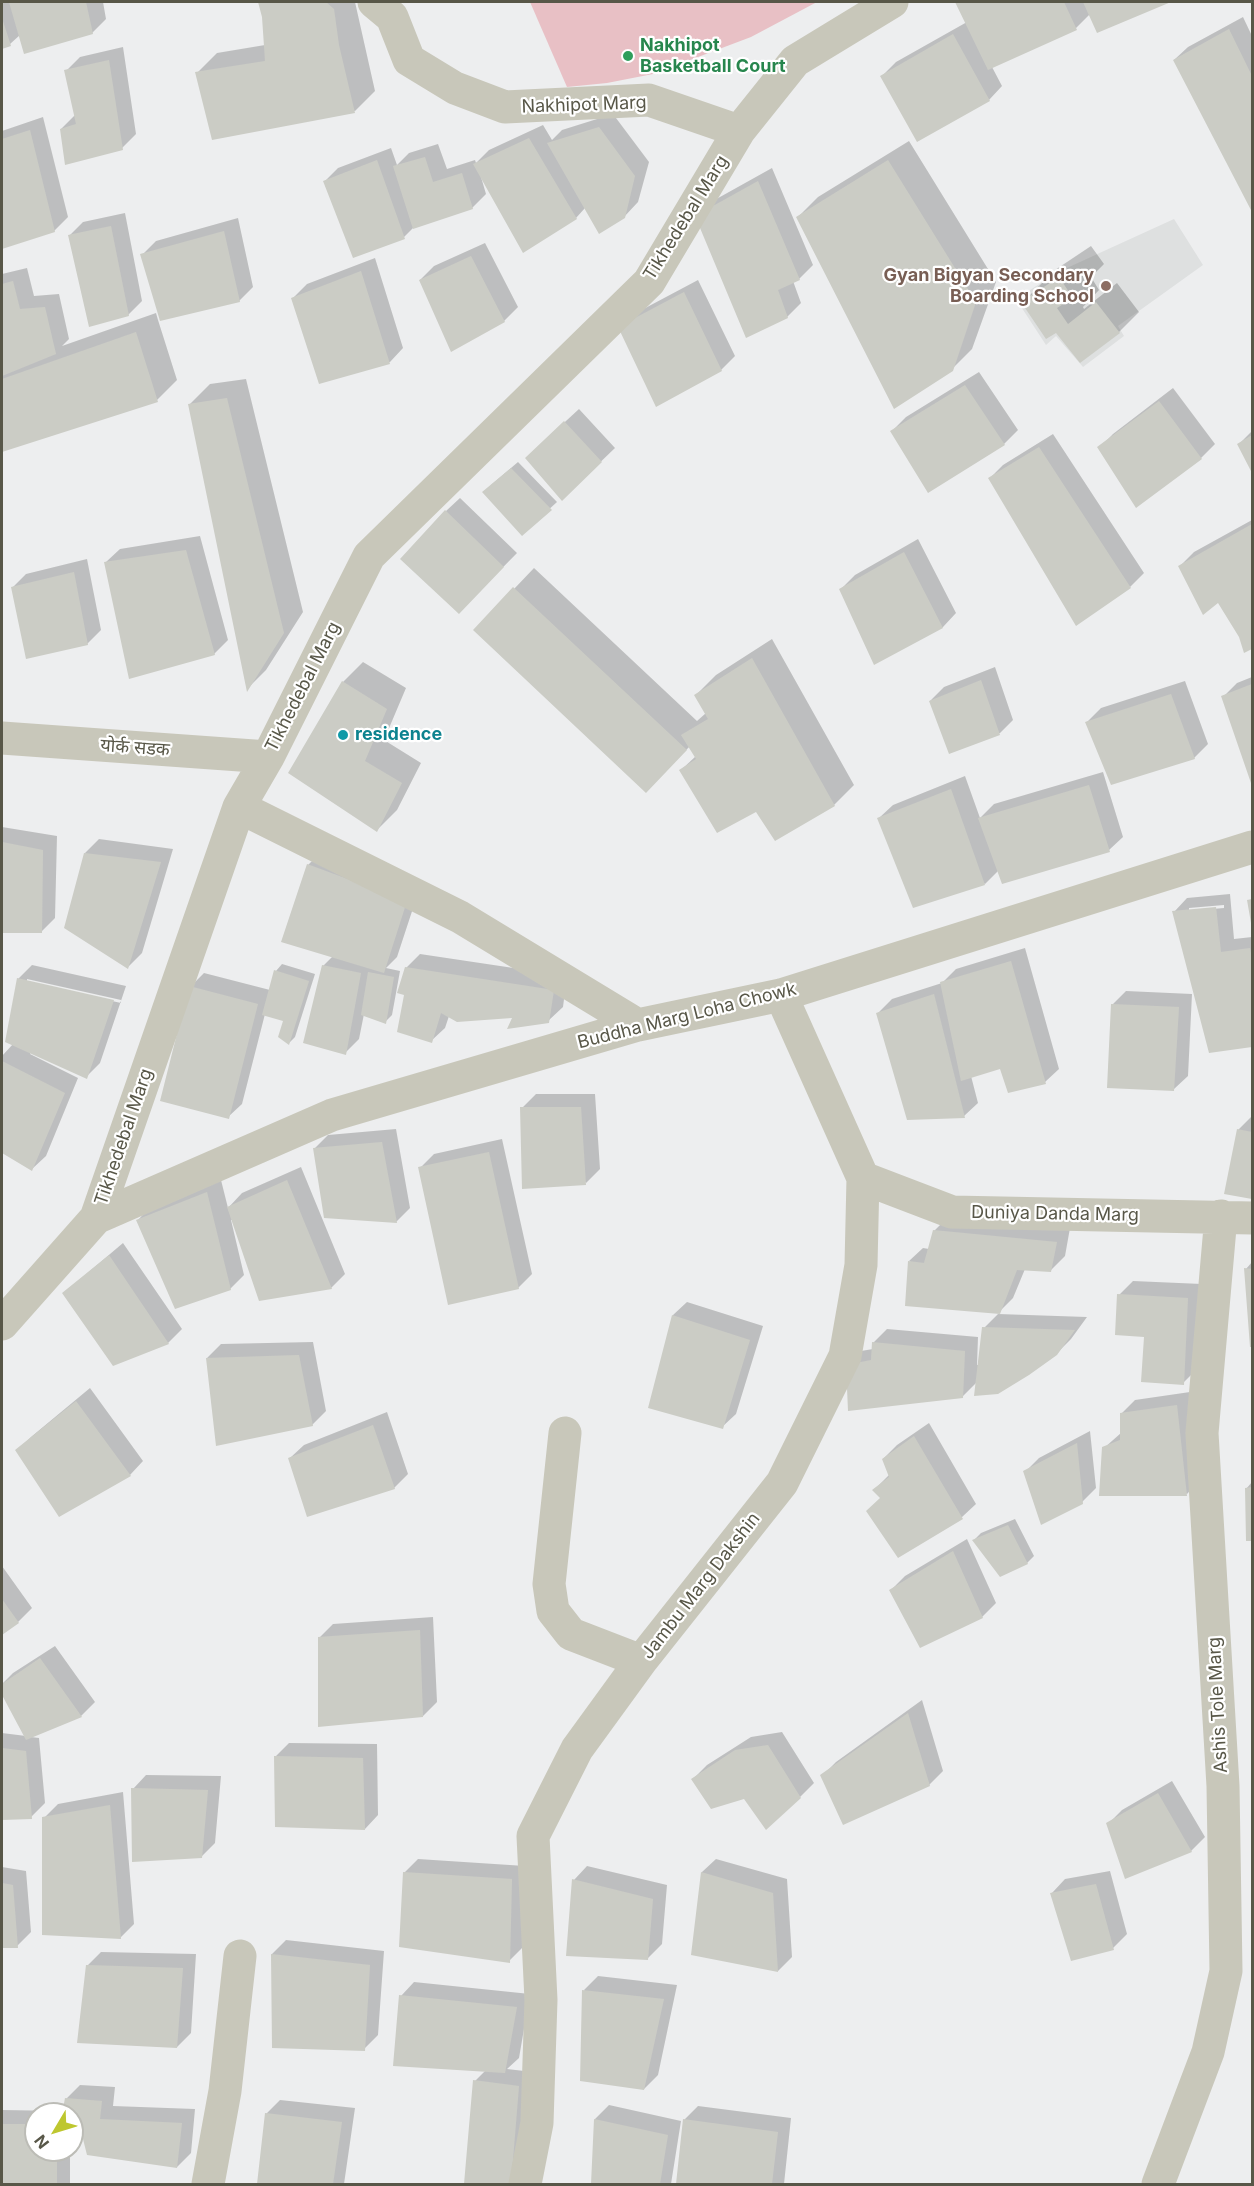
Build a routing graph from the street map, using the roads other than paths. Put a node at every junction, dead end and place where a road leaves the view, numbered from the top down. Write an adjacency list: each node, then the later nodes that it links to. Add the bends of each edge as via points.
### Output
1 (374, 2): 3 (street, Nakhipot Marg, via 392,17 409,60 455,88 505,107 649,100)
2 (892, 2): 3 (street, via 795,61)
3 (740, 131): 5 (street, Tikhedebal Marg, via 649,282 369,556)
4 (2, 738): 5 (street, योर्क सडक)
5 (268, 757): 6 (street, Tikhedebal Marg)
6 (239, 807): 9 (street, via 460,917); 12 (street, Tikhedebal Marg)
7 (1252, 847): 8 (street, Buddha Marg Loha Chowk)
8 (781, 995): 9 (street, Buddha Marg Loha Chowk); 10 (street, Jambu Marg Dakshin)
9 (638, 1026): 12 (street, Buddha Marg Loha Chowk, via 332,1115)
10 (863, 1178): 11 (street, Duniya Danda Marg, via 952,1212); 15 (street, Jambu Marg Dakshin, via 861,1265 845,1356 782,1483)
11 (1237, 1217): 19 (street, Ashis Tole Marg, via 1202,1433 1223,1786 1226,1971 1208,2052)
12 (96, 1218): 13 (street, Tikhedebal Marg)
13 (2, 1324)
14 (565, 1433): 15 (street, via 549,1584 553,1611 571,1634)
15 (641, 1660): 18 (street, Jambu Marg Dakshin, via 577,1749 533,1836 541,2000 537,2123)
16 (240, 1956): 17 (street, via 225,2091)
17 (208, 2184)
18 (525, 2184)
19 (1158, 2184)

